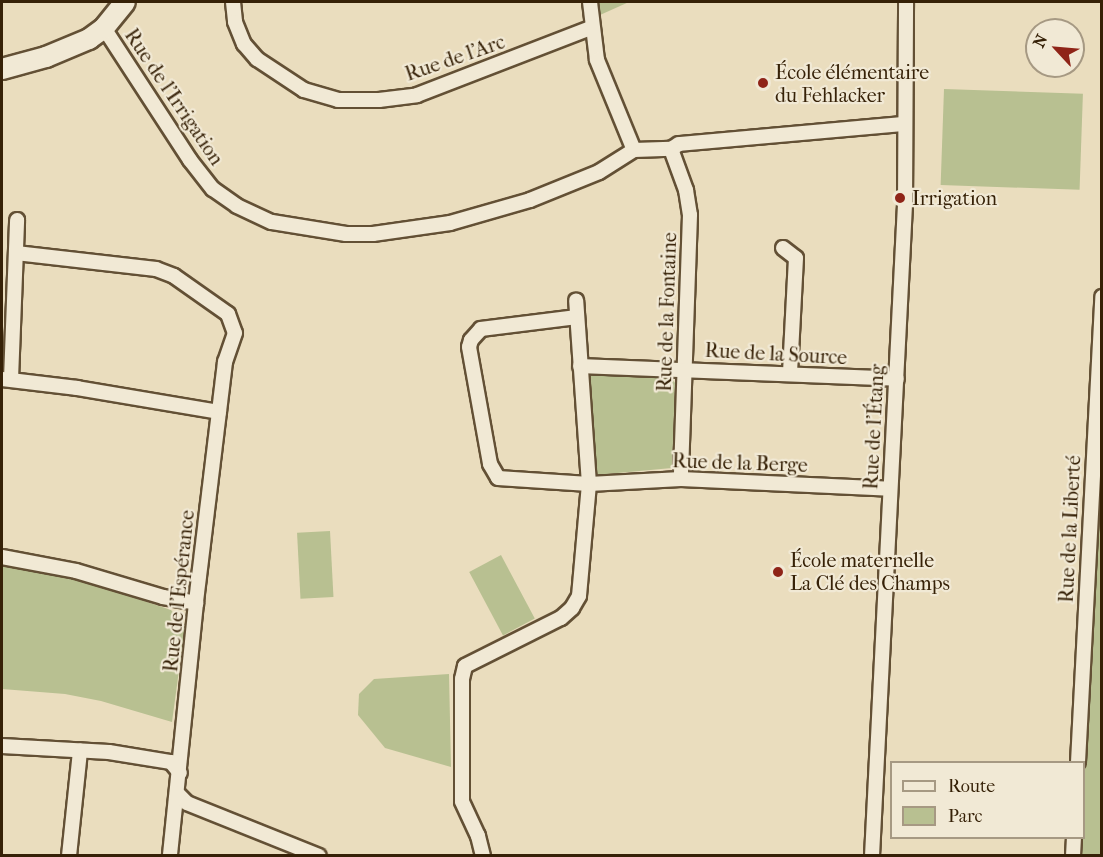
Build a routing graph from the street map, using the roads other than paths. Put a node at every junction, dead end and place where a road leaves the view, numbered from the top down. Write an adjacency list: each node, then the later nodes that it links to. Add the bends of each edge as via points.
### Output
1 (125, 2): 5 (main road)
2 (233, 2): 6 (street, Rue de l'Arc, via 235,22 244,44 257,59 304,90 338,100 417,95)
3 (590, 2): 6 (street)
4 (906, 2): 8 (street, Rue de l'Étang)
5 (104, 28): 7 (main road, via 63,50); 10 (street, Rue de l'Irrigation, via 213,189 237,206 272,222 357,236 450,223 530,200 599,172)
6 (591, 28): 10 (street, via 597,60)
7 (2, 69)
8 (904, 124): 9 (street, via 679,144); 21 (street, Rue de l'Étang, via 905,198)
9 (671, 149): 10 (street); 18 (street, Rue de la Fontaine, via 690,214)
10 (634, 150)
11 (17, 220): 13 (street)
12 (783, 248): 19 (street, via 796,258)
13 (16, 253): 20 (street); 22 (street, Rue de l'Espérance, via 156,269 174,276 228,314 235,333 225,362)
14 (1101, 297): 30 (street, Rue de la Liberté)
15 (576, 300): 16 (street)
16 (577, 317): 17 (street); 24 (street, Rue de la Berge, via 481,329 469,347 493,473 503,480)
17 (580, 366): 18 (street, Rue de la Source); 24 (street)
18 (684, 368): 19 (street, Rue de la Source); 23 (street, Rue de la Fontaine)
19 (790, 374): 21 (street, Rue de la Source)
20 (6, 379): 22 (street)
21 (897, 379): 25 (street, Rue de l'Étang)
22 (219, 412): 27 (street, Rue de l'Espérance)
23 (681, 478): 24 (street, Rue de la Berge); 25 (street, Rue de la Berge)
24 (589, 484): 37 (street, via 579,596 572,608 561,618 465,666 462,801)
25 (890, 489): 38 (street, Rue de l'Étang)
26 (2, 557): 27 (street, via 76,571)
27 (196, 603): 31 (street, Rue de l'Espérance)
28 (2, 746): 29 (street)
29 (80, 750): 31 (street, via 171,762); 34 (street)
30 (1077, 761)
31 (180, 773): 32 (street, Rue de l'Espérance)
32 (177, 793): 35 (street, Rue de l'Espérance); 36 (street, via 187,803)
33 (1074, 839): 39 (street)
34 (69, 855)
35 (170, 855)
36 (319, 855)
37 (483, 855)
38 (872, 855)
39 (1073, 855)

